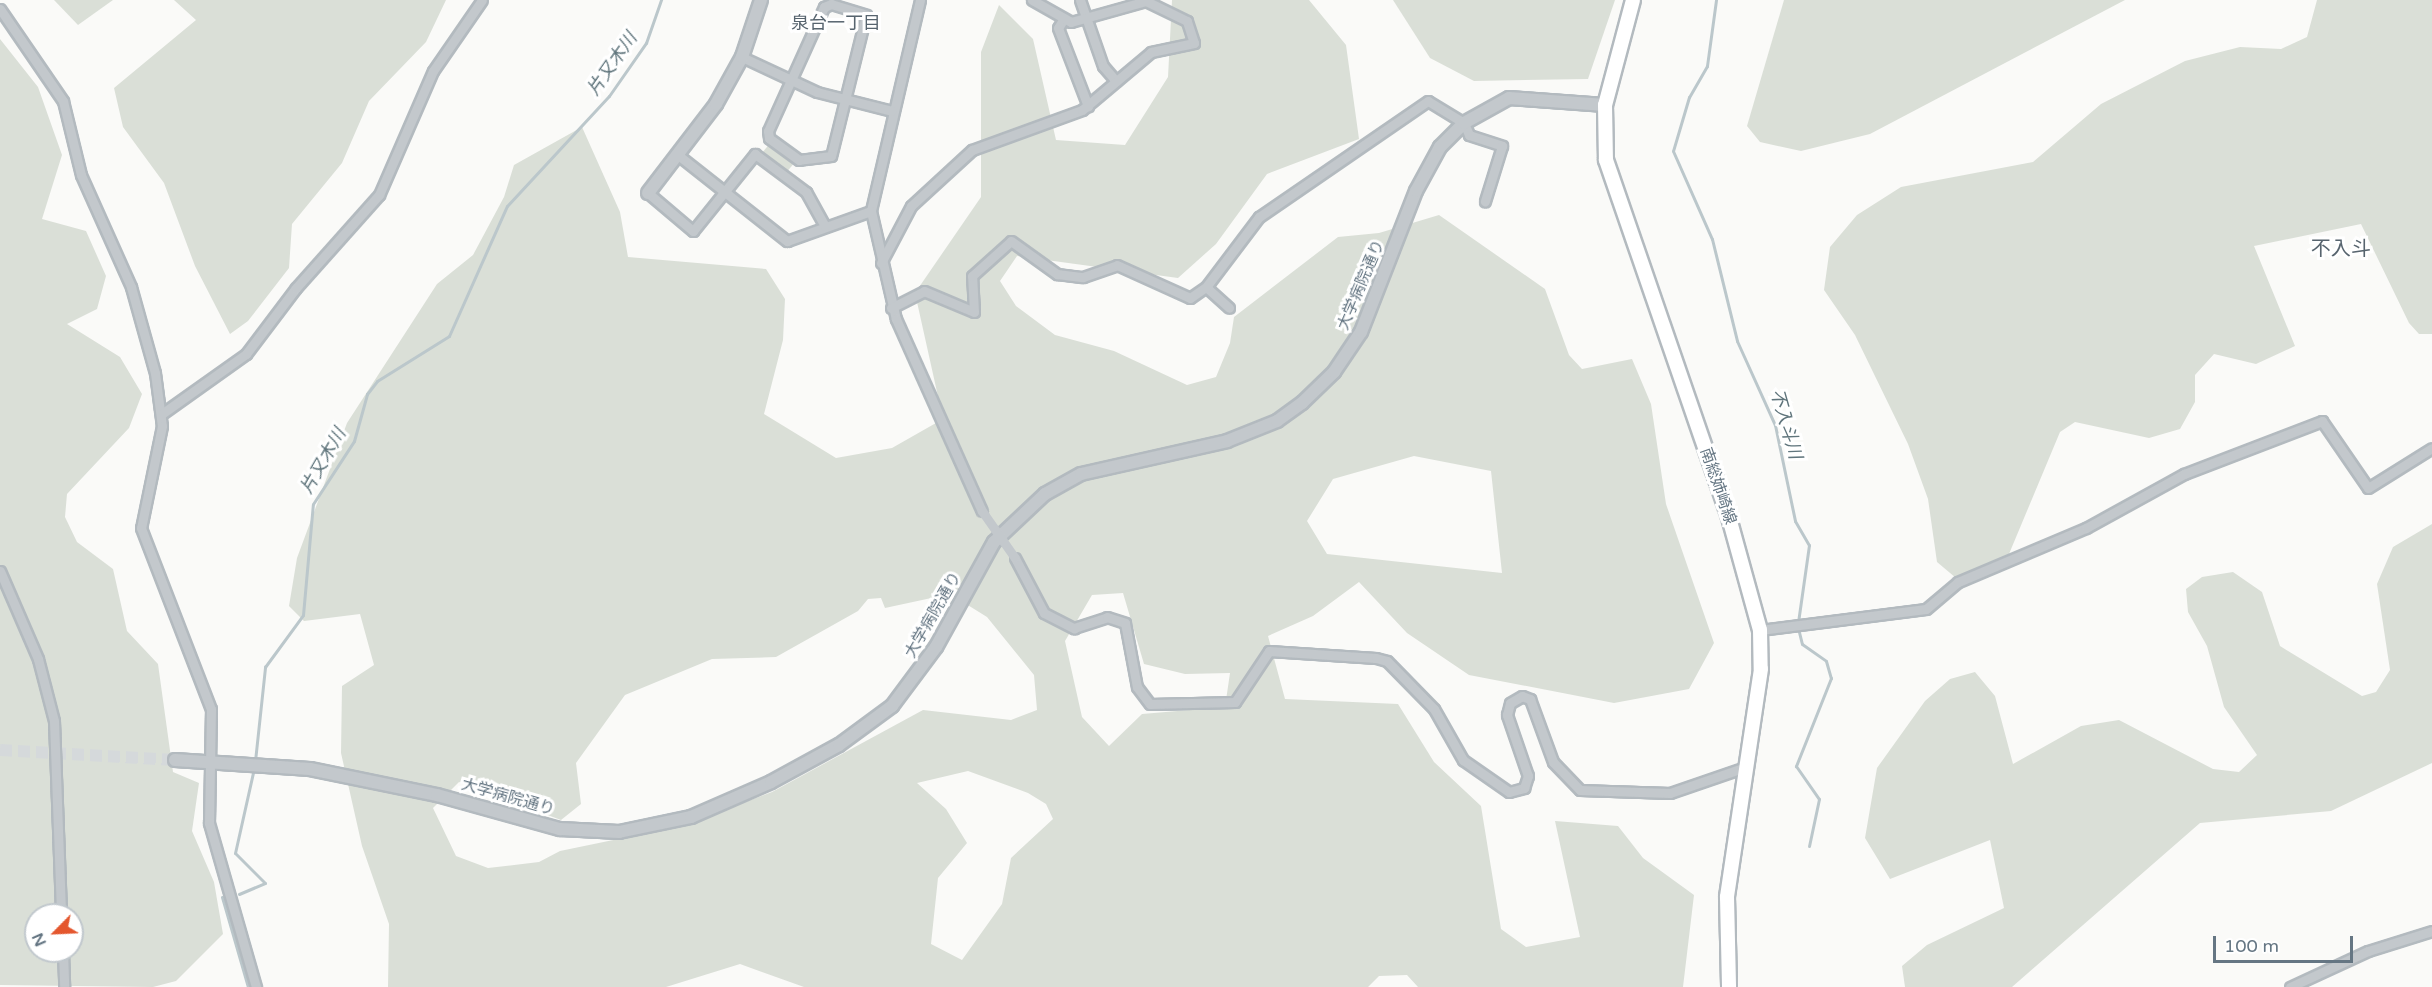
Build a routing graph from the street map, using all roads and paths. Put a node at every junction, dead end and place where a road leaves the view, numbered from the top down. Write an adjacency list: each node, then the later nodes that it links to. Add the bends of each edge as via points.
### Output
1 (482, 0): 29 (street, via 433,70 380,195 296,288 246,354)
2 (761, 0): 11 (street)
3 (920, 0): 17 (street)
4 (1032, 0): 9 (street)
5 (1080, 0): 10 (street)
6 (1633, 0): 15 (main road, 南総姉崎線)
7 (1126, 4): 10 (street); 13 (street, via 1146,1 1187,21 1194,42 1151,52)
8 (0, 9): 29 (street, via 63,101 81,175 131,287)
9 (1063, 20): 10 (street); 16 (street, via 1058,28)
10 (1087, 21): 13 (street, via 1104,66)
11 (742, 57): 12 (street); 19 (street)
12 (791, 81): 14 (street); 14 (street, via 768,131 769,138 799,160 831,156); 14 (street, via 824,7 831,4 862,12 866,15)
13 (1116, 81): 16 (street)
14 (845, 100): 17 (street)
15 (1605, 105): 18 (street, 大学病院通り, via 1509,98); 32 (main road, 南総姉崎線, via 1606,160 1728,514)
16 (1088, 106): 25 (street, via 965,155 911,206)
17 (892, 111): 23 (street)
18 (1464, 123): 22 (street, via 1469,135 1502,146); 26 (street, via 1433,101 1422,103 1259,217); 34 (street, 大学病院通り, via 1440,147 1416,191 1361,332 1334,372 1302,403 1277,421 1227,441 1081,474 1045,494 994,543 936,646 892,706 838,745 771,782 691,817 619,832 560,829 437,795 256,764)
19 (678, 155): 20 (street); 21 (street)
20 (723, 191): 21 (street, via 693,231); 24 (street, via 787,241); 24 (street, via 755,154 806,192)
21 (648, 193)
22 (1485, 201)
23 (870, 211): 24 (street); 25 (street)
24 (825, 226)
25 (880, 263): 27 (street)
26 (1206, 287): 27 (street, via 1190,298 1117,265 1092,276 1069,277 1047,270 1011,241 972,276 974,312 919,291); 28 (street)
27 (891, 308): 35 (street, bridge, via 982,511 1015,558 1044,614 1074,628 1107,617 1125,623 1137,687 1150,704 1235,702 1263,658 1276,650 1376,658 1388,661 1434,709 1463,760 1509,792 1524,788 1528,776 1507,715 1510,703 1522,696 1530,699 1553,762 1580,790 1670,793)
28 (1229, 308)
29 (163, 413): 34 (street, via 141,528 211,709)
30 (2432, 448): 32 (street, via 2368,488 2322,422 2184,474 2086,528 1958,582 1926,609)
31 (0, 571): 36 (street, via 38,659 54,721)
32 (1760, 630): 35 (main road, 南総姉崎線, via 1761,669)
33 (175, 760): 34 (street, 大学病院通り)
34 (209, 761): 40 (street, via 209,823)
35 (1746, 767): 41 (main road, 南総姉崎線, via 1727,897)
36 (61, 903)
37 (2432, 931): 42 (street, via 2378,947)
38 (63, 963): 39 (street)
39 (64, 987)
40 (256, 987)
41 (1729, 987)
42 (2290, 987)

